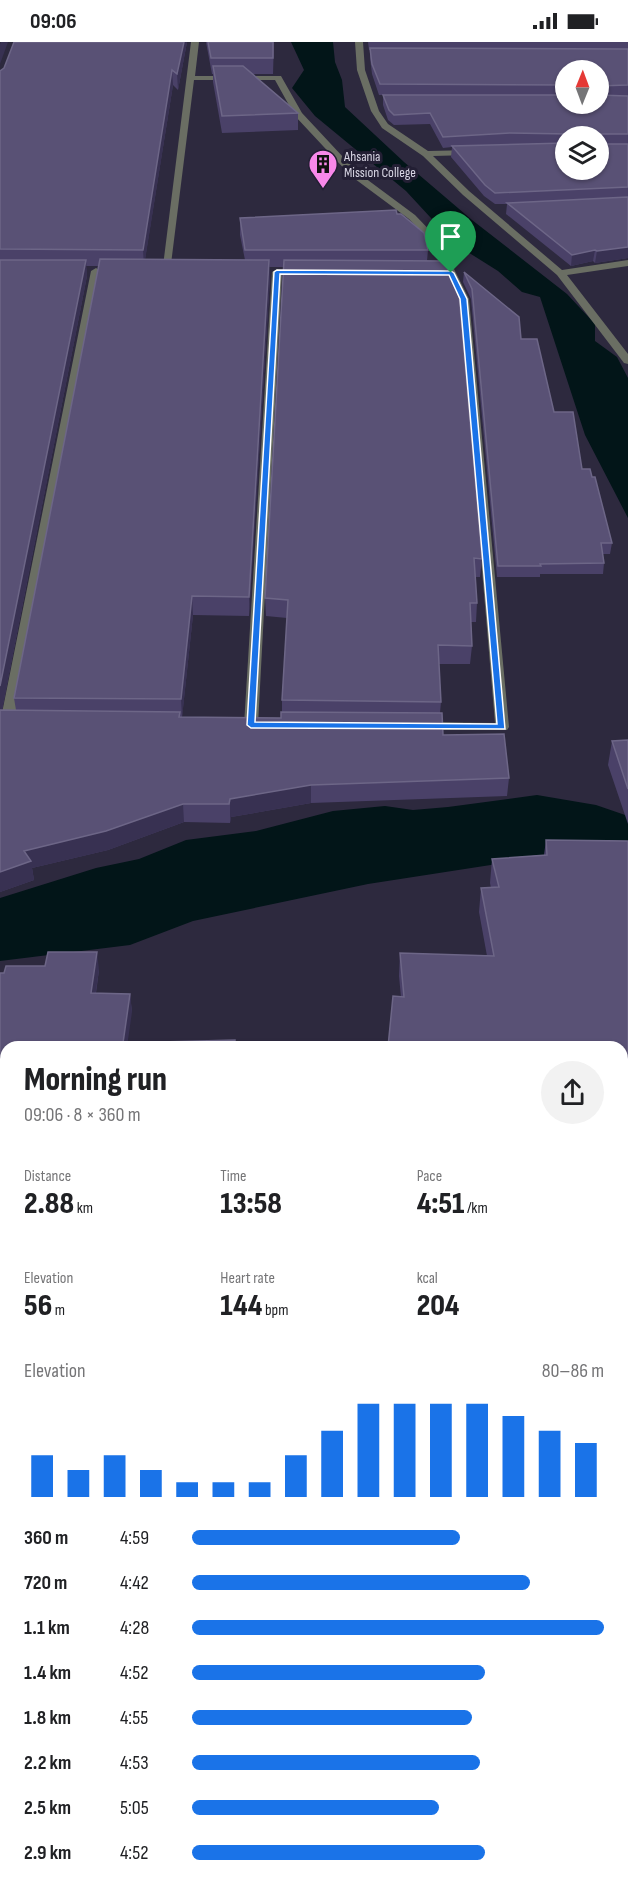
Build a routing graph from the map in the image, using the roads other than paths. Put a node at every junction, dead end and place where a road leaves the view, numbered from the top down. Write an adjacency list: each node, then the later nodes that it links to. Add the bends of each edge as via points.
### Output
1 (195, 42): 5 (street)
2 (359, 42): 3 (street)
3 (361, 54): 4 (street); 6 (street, via 361,70)
4 (372, 54)
5 (190, 78): 15 (street); 24 (street, via 278,78 298,114 354,174 412,217 437,243 446,273 464,299 502,727)
6 (371, 100): 7 (street); 9 (street, via 385,126)
7 (383, 100)
8 (477, 152): 9 (street)
9 (426, 154): 11 (street)
10 (497, 209): 11 (street)
11 (486, 210): 18 (street)
12 (628, 263): 18 (street)
13 (97, 271): 22 (street)
14 (154, 272): 15 (street)
15 (165, 272): 16 (street)
16 (176, 272)
17 (277, 272): 23 (street)
18 (560, 273): 19 (street)
19 (613, 340): 20 (street); 21 (street)
20 (628, 340)
21 (628, 361)
22 (8, 723)
23 (251, 725)
24 (406, 726)

